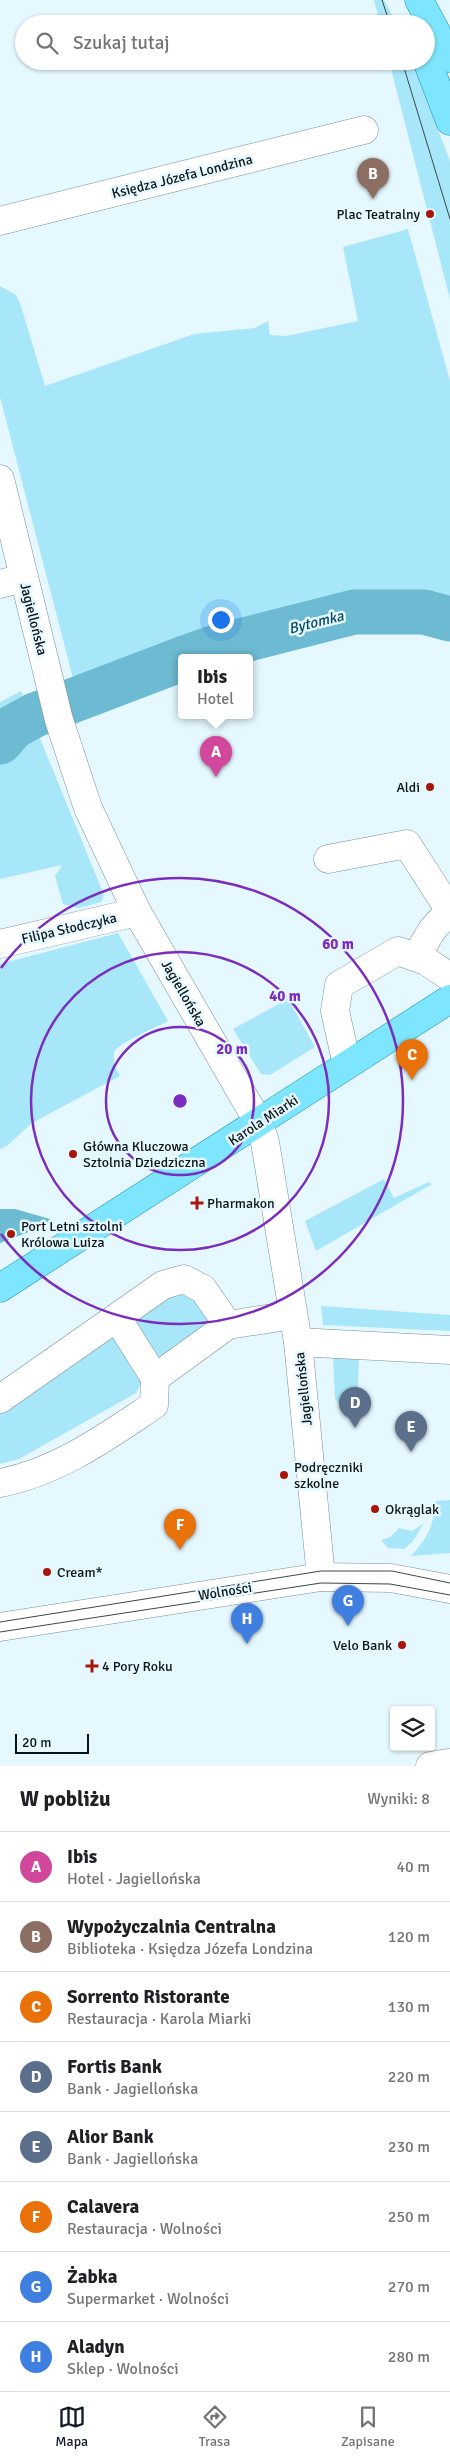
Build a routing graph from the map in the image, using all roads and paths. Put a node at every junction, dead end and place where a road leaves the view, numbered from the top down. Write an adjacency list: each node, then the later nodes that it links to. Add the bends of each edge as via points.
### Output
1 (407, 0): 3 (main road)
2 (419, 0): 4 (main road)
3 (411, 15)
4 (427, 15)
5 (435, 30): 6 (main road)
6 (450, 58)
7 (431, 70): 8 (main road)
8 (450, 121)
9 (364, 130): 10 (street, Księdza Józefa Londzina)
10 (0, 221)
11 (0, 479): 12 (street, Jagiellońska)
12 (12, 581): 15 (street, Jagiellońska, via 52,689 61,728 88,808)
13 (328, 860): 14 (street, via 407,844)
14 (450, 911): 17 (street, via 432,930)
15 (137, 912): 16 (street, Filipa Słodczyka); 21 (street, Jagiellońska)
16 (0, 944)
17 (416, 957): 18 (street); 20 (street, via 398,951 340,985 335,1011)
18 (450, 977)
19 (450, 999): 20 (main road, Karola Miarki)
20 (347, 1065): 21 (main road, Karola Miarki)
21 (259, 1122): 22 (main road, Karola Miarki); 23 (street, Jagiellońska)
22 (0, 1288)
23 (294, 1315): 25 (street); 26 (street, Jagiellońska)
24 (117, 1318): 25 (street, via 163,1285 184,1279 203,1289); 28 (street); 29 (street)
25 (228, 1324): 28 (street)
26 (298, 1342): 27 (street); 31 (street, Jagiellońska)
27 (450, 1350)
28 (155, 1378): 30 (street, via 154,1405 81,1453 20,1479)
29 (0, 1400)
30 (0, 1483)
31 (321, 1577): 32 (street, Wolności, via 391,1578); 33 (street, Wolności)
32 (450, 1589)
33 (0, 1627)

